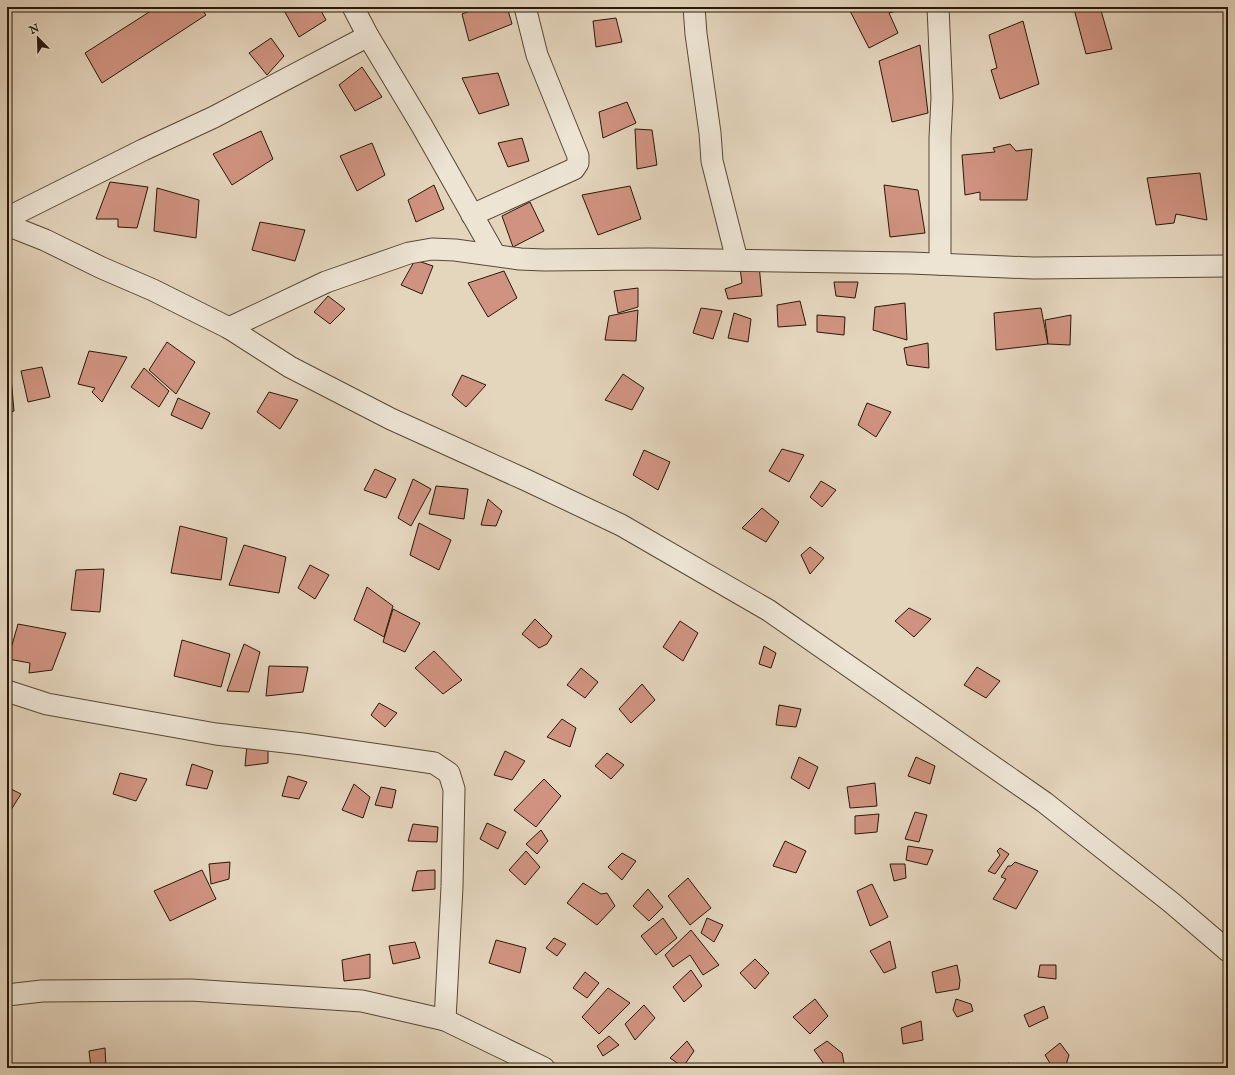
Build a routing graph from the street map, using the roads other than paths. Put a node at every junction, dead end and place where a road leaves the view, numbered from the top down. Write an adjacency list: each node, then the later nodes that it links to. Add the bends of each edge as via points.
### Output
1 (353, 7): 5 (street)
2 (525, 7): 6 (street, via 537,55 578,156 578,163 574,169)
3 (694, 7): 10 (street, via 712,161)
4 (938, 7): 11 (street, via 942,98)
5 (368, 36): 6 (street); 7 (street, via 214,117)
6 (472, 215): 9 (street)
7 (7, 218)
8 (7, 225): 13 (street, via 153,290)
9 (495, 255): 10 (street, via 544,260); 13 (street, via 432,249 409,253 326,282)
10 (737, 260): 11 (street)
11 (940, 264): 12 (street, via 1033,268)
12 (1228, 266)
13 (229, 328): 15 (street, via 290,367 391,420 621,525 768,610 1044,802 1172,903)
14 (7, 692): 17 (street, via 47,704 216,734 434,763 449,773 454,789)
15 (1228, 951)
16 (7, 995): 17 (street, via 42,991 191,990 362,1001)
17 (445, 1020): 18 (street)
18 (544, 1068)

